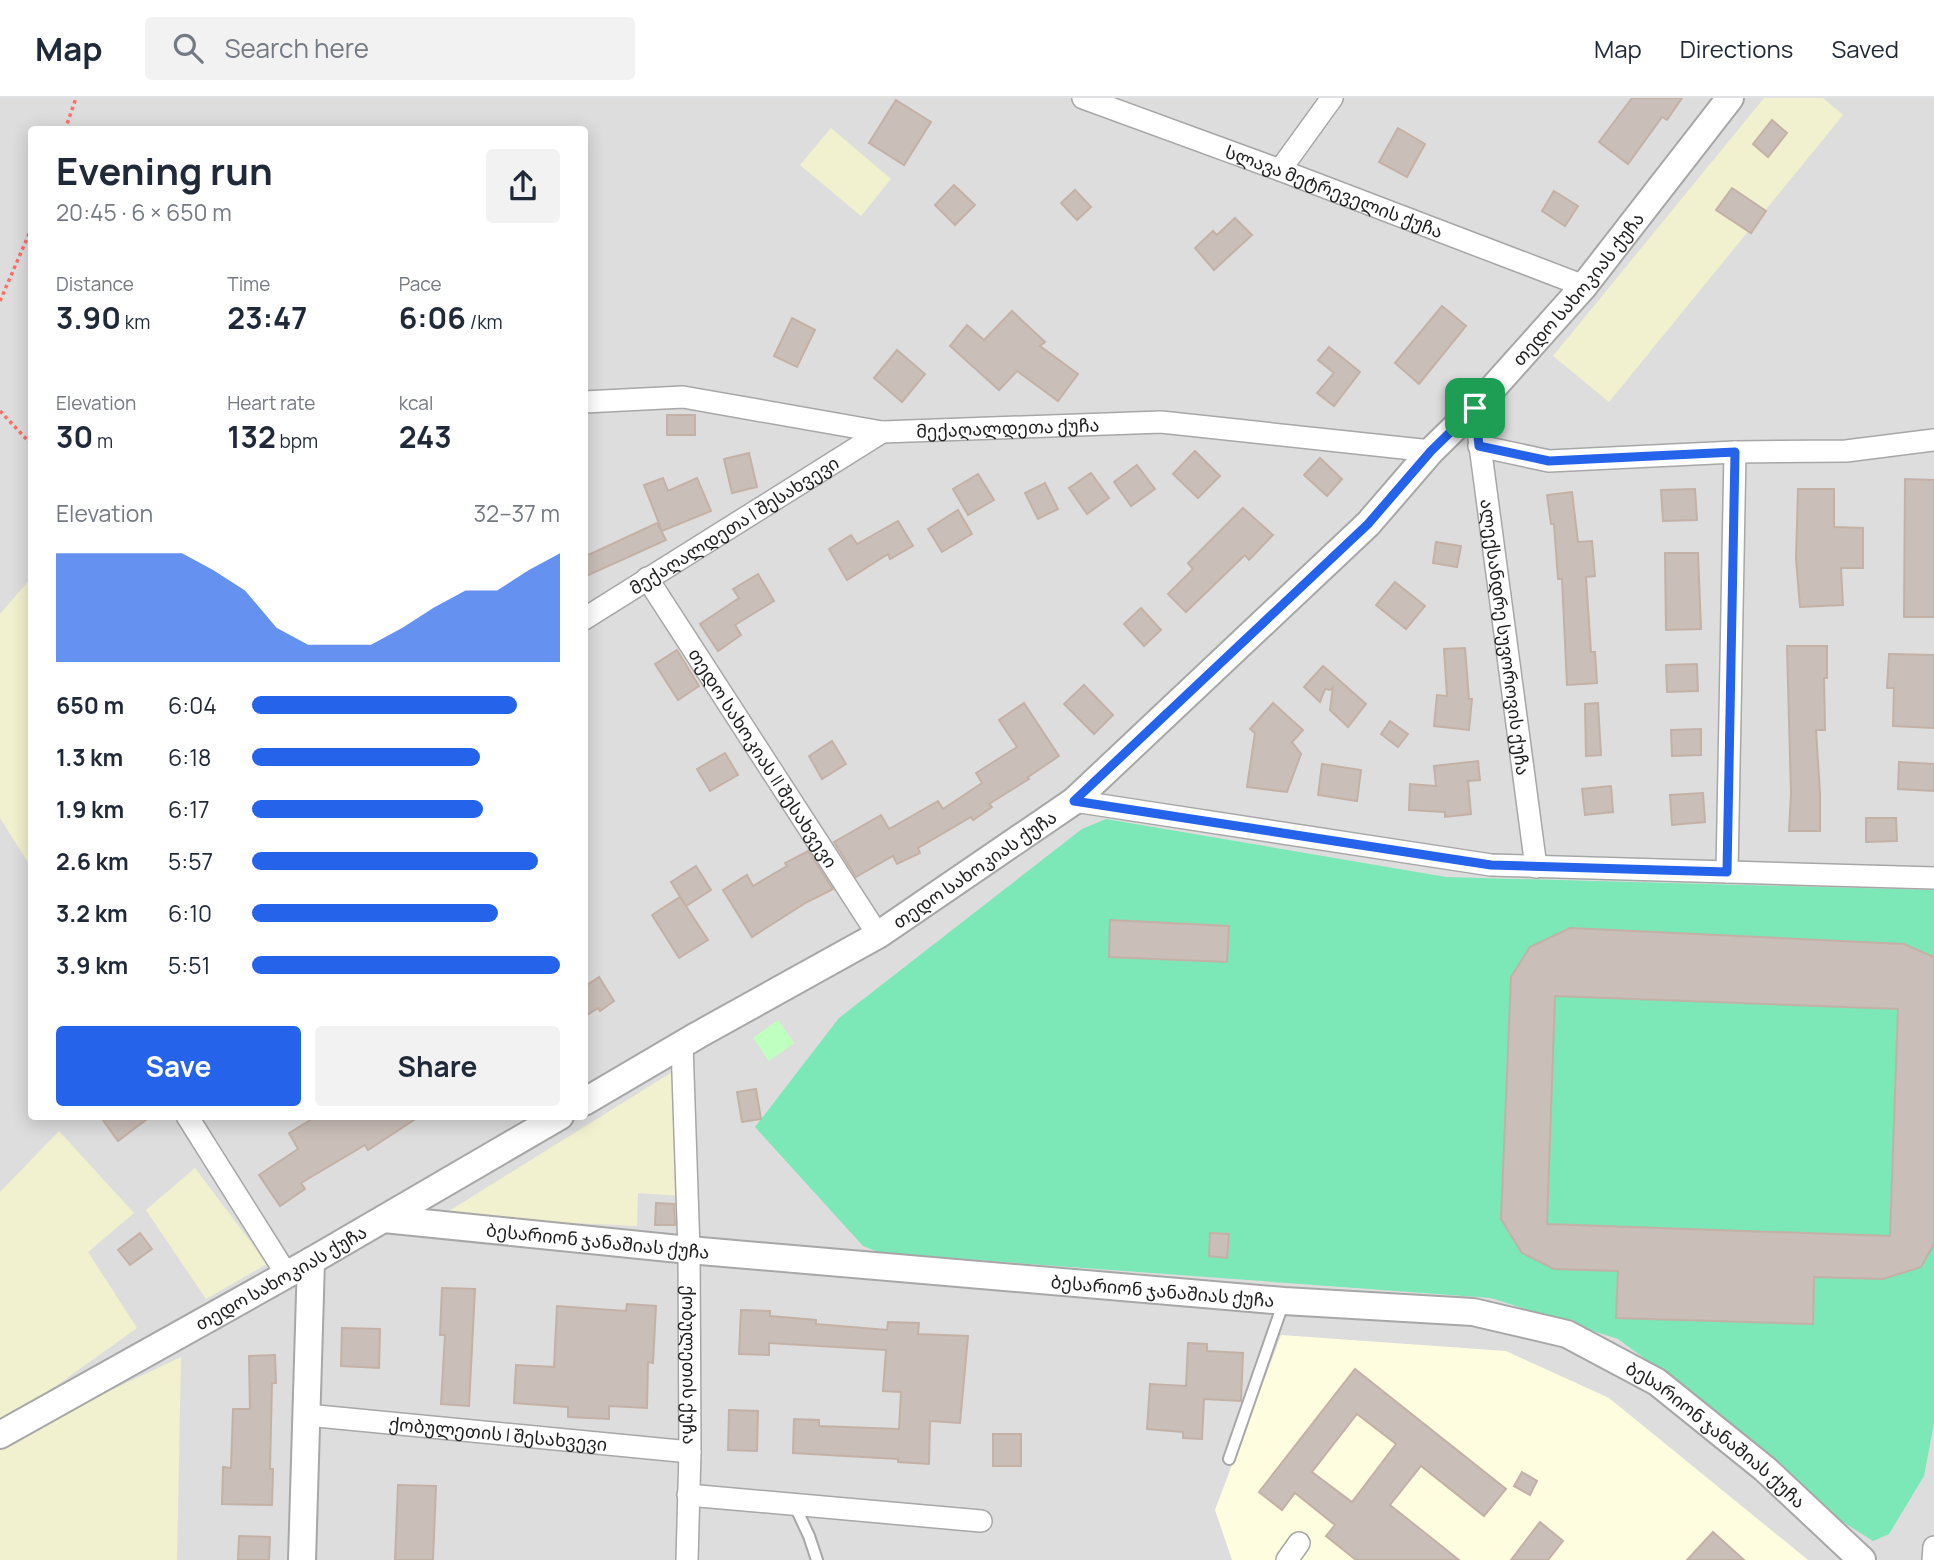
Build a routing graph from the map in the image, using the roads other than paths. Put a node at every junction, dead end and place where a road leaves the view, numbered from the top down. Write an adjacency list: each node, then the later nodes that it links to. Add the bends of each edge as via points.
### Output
1 (1083, 98): 4 (street, სლავა მეტრეველის ქუჩა)
2 (1332, 98): 4 (street)
3 (1730, 98): 5 (street, თედო სახოკიას ქუჩა)
4 (1280, 170): 5 (street, სლავა მეტრეველის ქუჩა)
5 (1584, 286): 7 (street, თედო სახოკიას ქუჩა)
6 (588, 402): 8 (street, მექაღალდეთა ქუჩა, via 683,397)
7 (1475, 408): 10 (street, ალექსანდრე სუვოროვის ქუჩა); 11 (street, თედო სახოკიას ქუჩა)
8 (883, 432): 11 (street, მექაღალდეთა ქუჩა, via 1161,422); 13 (street, მექაღალდეთა I შესახვევი)
9 (1934, 440): 12 (street, via 1846,451)
10 (1479, 446): 12 (street, via 1549,461); 16 (street, ალექსანდრე სუვოროვის ქუჩა)
11 (1431, 451): 15 (street, თედო სახოკიას ქუჩა, via 1368,524)
12 (1735, 452): 17 (street)
13 (648, 578): 14 (street, მექაღალდეთა I შესახვევი); 19 (street, თედო სახოკიას II შესახვევი)
14 (588, 616)
15 (1074, 801): 16 (street, via 1491,865); 19 (street, თედო სახოკიას ქუჩა)
16 (1535, 867): 17 (street)
17 (1727, 872): 18 (street)
18 (1934, 878)
19 (878, 935): 20 (street, თედო სახოკიას ქუჩა)
20 (682, 1045): 21 (street, თედო სახოკიას ქუჩა); 25 (street, ქობულეთის ქუჩა)
21 (588, 1100)
22 (190, 1120): 27 (street)
23 (552, 1120): 24 (street, თედო სახოკიას ქუჩა)
24 (384, 1219): 25 (street, ბესარიონ ჯანაშიას ქუჩა); 26 (street, თედო სახოკიას ქუჩა)
25 (689, 1250): 28 (street, ბესარიონ ჯანაშიას ქუჩა); 31 (street, ქობულეთის ქუჩა)
26 (311, 1261): 27 (street, თედო სახოკიას ქუჩა); 29 (street)
27 (287, 1275): 30 (street, თედო სახოკიას ქუჩა)
28 (1284, 1301): 32 (lane); 40 (street, ბესარიონ ჯანაშიას ქუჩა, via 1473,1312 1567,1335 1657,1382 1765,1469)
29 (307, 1415): 31 (street, ქობულეთის I შესახვევი); 37 (street)
30 (0, 1435)
31 (690, 1452): 33 (street, ქობულეთის ქუჩა)
32 (1229, 1459)
33 (688, 1495): 34 (street); 38 (street, ქობულეთის ქუჩა)
34 (794, 1504): 35 (street); 39 (lane)
35 (981, 1521)
36 (1934, 1547): 41 (street)
37 (302, 1560)
38 (687, 1560)
39 (817, 1560)
40 (1862, 1560)
41 (1933, 1560)

